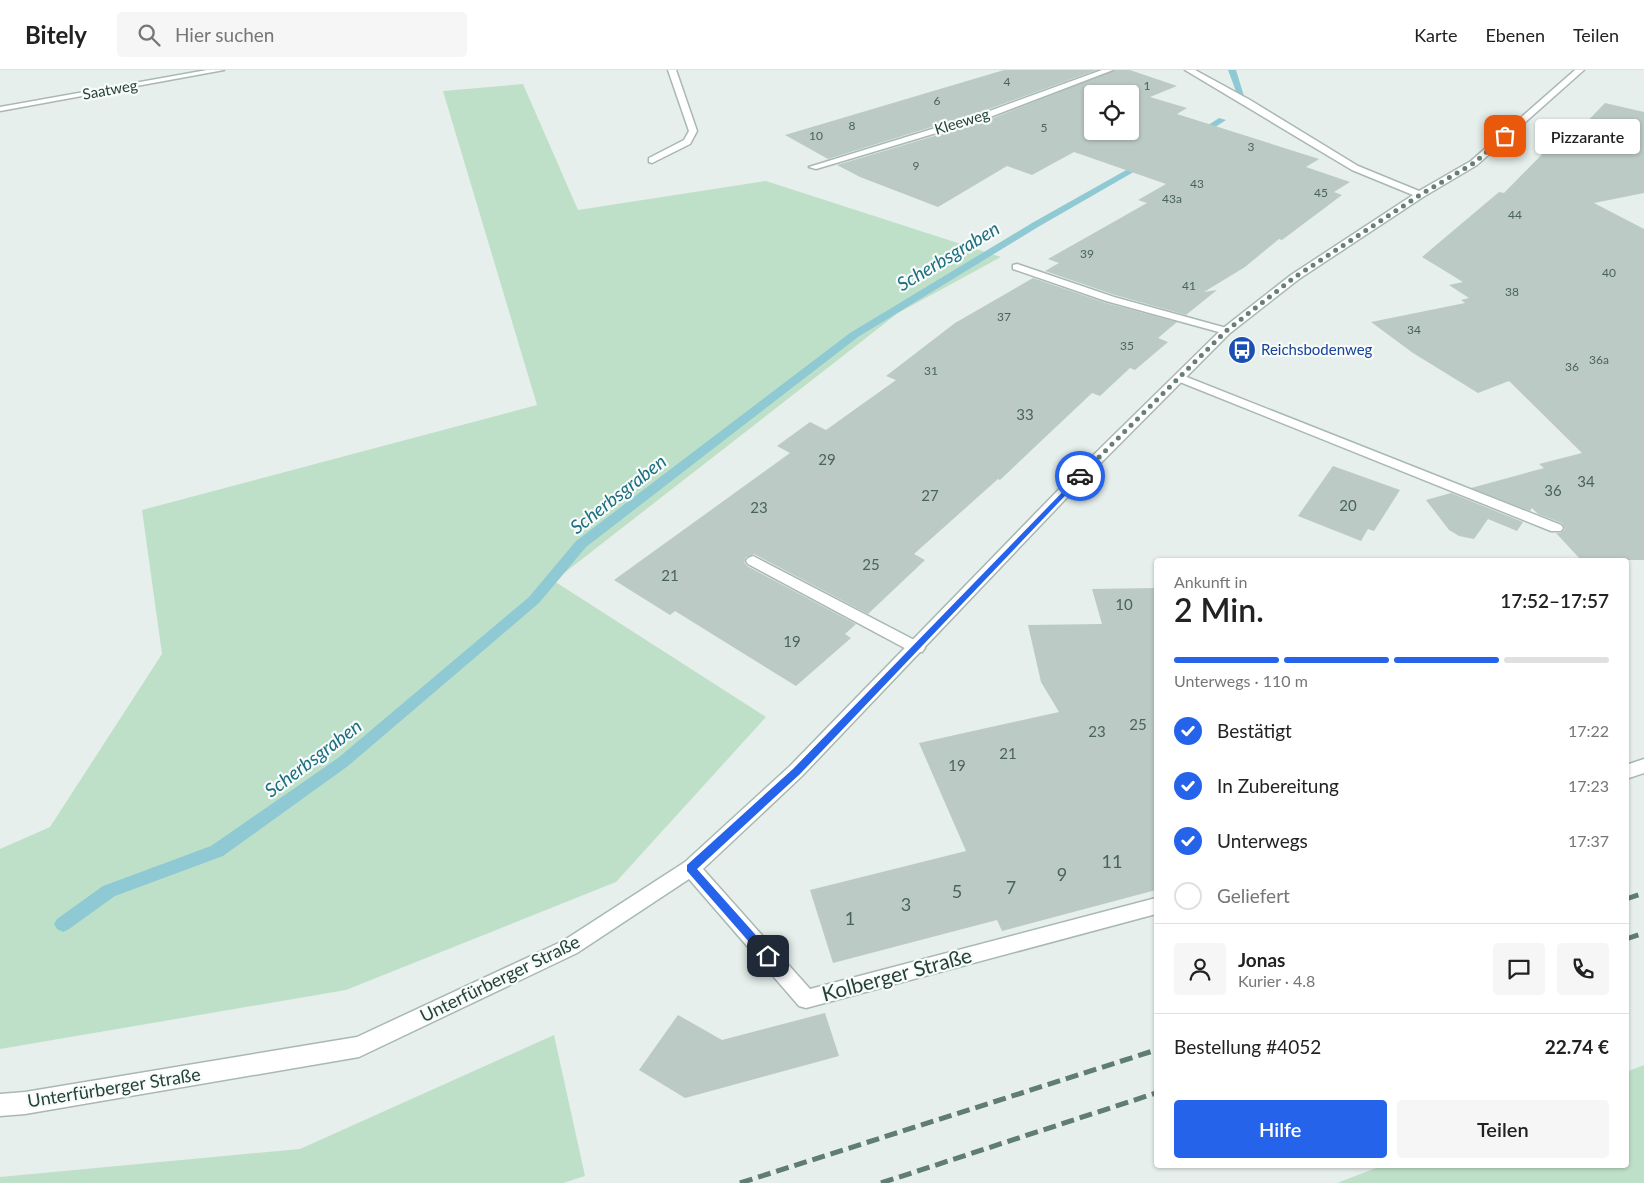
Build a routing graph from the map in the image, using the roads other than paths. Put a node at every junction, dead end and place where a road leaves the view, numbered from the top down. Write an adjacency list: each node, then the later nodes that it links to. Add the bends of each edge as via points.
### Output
1 (220, 70): 6 (street, Saatweg)
2 (672, 70): 7 (street, via 693,131 688,142)
3 (1109, 70): 8 (street, Kleeweg, via 987,114)
4 (1189, 70): 9 (street, via 1355,168)
5 (1580, 70): 9 (street, Unterfürberger Straße, via 1474,163)
6 (0, 109)
7 (652, 160)
8 (813, 167)
9 (1420, 195): 11 (street, Unterfürberger Straße, via 1295,277)
10 (1017, 267): 11 (street, via 1110,299)
11 (1226, 331): 12 (street, Unterfürberger Straße)
12 (1179, 378): 13 (street); 15 (street, Unterfürberger Straße, via 1072,484)
13 (1556, 528)
14 (753, 561): 15 (street)
15 (917, 648): 18 (street, Unterfürberger Straße, via 796,771)
16 (1644, 766): 17 (street)
17 (1629, 771)
18 (691, 868): 19 (street, Kolberger Straße, via 806,999); 20 (street, Unterfürberger Straße, via 570,948 359,1047)
19 (1154, 907)
20 (0, 1105)

